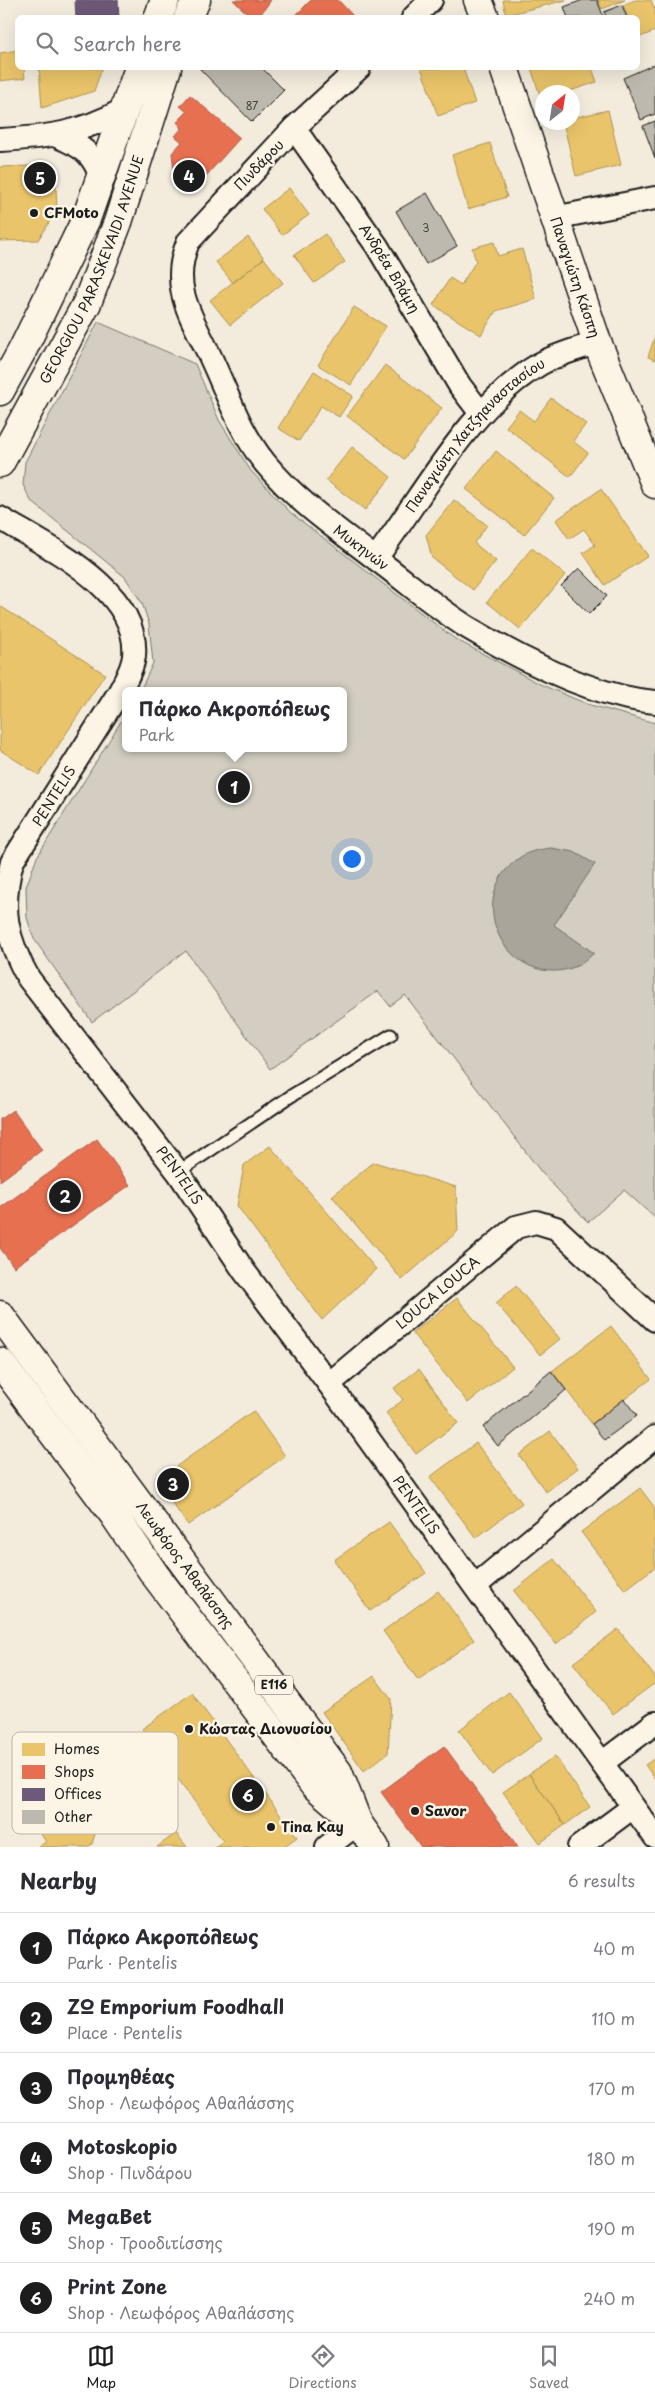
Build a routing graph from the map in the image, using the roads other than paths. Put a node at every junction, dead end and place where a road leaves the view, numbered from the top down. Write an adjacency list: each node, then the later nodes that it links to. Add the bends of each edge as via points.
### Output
1 (165, 0): 5 (main road)
2 (196, 0): 6 (main road)
3 (430, 0): 7 (street)
4 (478, 0): 8 (main road)
5 (159, 15)
6 (189, 15)
7 (416, 15)
8 (484, 15)
9 (139, 70): 13 (main road, GEORGIOU PARASKEVAIDI AVENUE)
10 (166, 70): 25 (main road, GEORGIOU PARASKEVAIDI AVENUE, via 118,222 87,302)
11 (357, 70): 14 (street, Πινδάρου)
12 (505, 70): 19 (main road, Παναγιώτη Κάσπη)
13 (124, 110): 15 (street, via 100,123); 17 (main road, GEORGIOU PARASKEVAIDI AVENUE)
14 (294, 128): 20 (street, Πινδάρου, via 194,235 181,258); 23 (street, Ανδρέα Βλάμη, via 377,246 450,369)
15 (57, 136): 16 (street); 17 (street, via 90,154)
16 (0, 140)
17 (102, 179): 22 (main road, GEORGIOU PARASKEVAIDI AVENUE, via 86,219)
18 (655, 198): 19 (street)
19 (554, 218): 21 (main road, Παναγιώτη Κάσπη)
20 (180, 275): 28 (street, Μυκηνών, via 185,305 241,424 263,461 300,502)
21 (597, 342): 23 (street, Παναγιώτη Χατζηαναστασίου, via 542,362 523,374); 24 (main road, Παναγιώτη Κάσπη)
22 (0, 391)
23 (480, 412): 28 (street, Παναγιώτη Χατζηαναστασίου)
24 (649, 451): 26 (main road, Παναγιώτη Κάσπη)
25 (0, 463)
26 (655, 484)
27 (0, 518): 29 (street, PENTELIS, via 88,574 121,607 131,629 134,656)
28 (376, 558): 31 (street, Μυκηνών, via 467,626 550,670 591,688)
29 (122, 687)
30 (122, 688): 33 (street, PENTELIS, via 12,862 2,902 7,930 29,979)
31 (655, 702)
32 (391, 1035): 33 (lane, via 291,1096)
33 (178, 1172): 37 (street, PENTELIS, via 244,1271)
34 (0, 1315): 43 (main road, Λεωφόρος Αθαλάσσης / E116, via 338,1772)
35 (655, 1320): 37 (street, LOUCA LOUCA, via 556,1228 536,1222 516,1226)
36 (0, 1362): 43 (main road, Λεωφόρος Αθαλάσσης / E116, via 314,1785)
37 (329, 1384): 39 (street, PENTELIS)
38 (655, 1437): 39 (street)
39 (475, 1586): 41 (street, PENTELIS)
40 (655, 1722): 41 (street)
41 (602, 1763): 42 (street, PENTELIS)
42 (633, 1807): 44 (street, PENTELIS); 47 (street)
43 (358, 1823): 45 (street); 46 (main road, Λεωφόρος Αθαλάσσης / E116)
44 (655, 1837)
45 (327, 1847)
46 (375, 1847)
47 (579, 1847)

